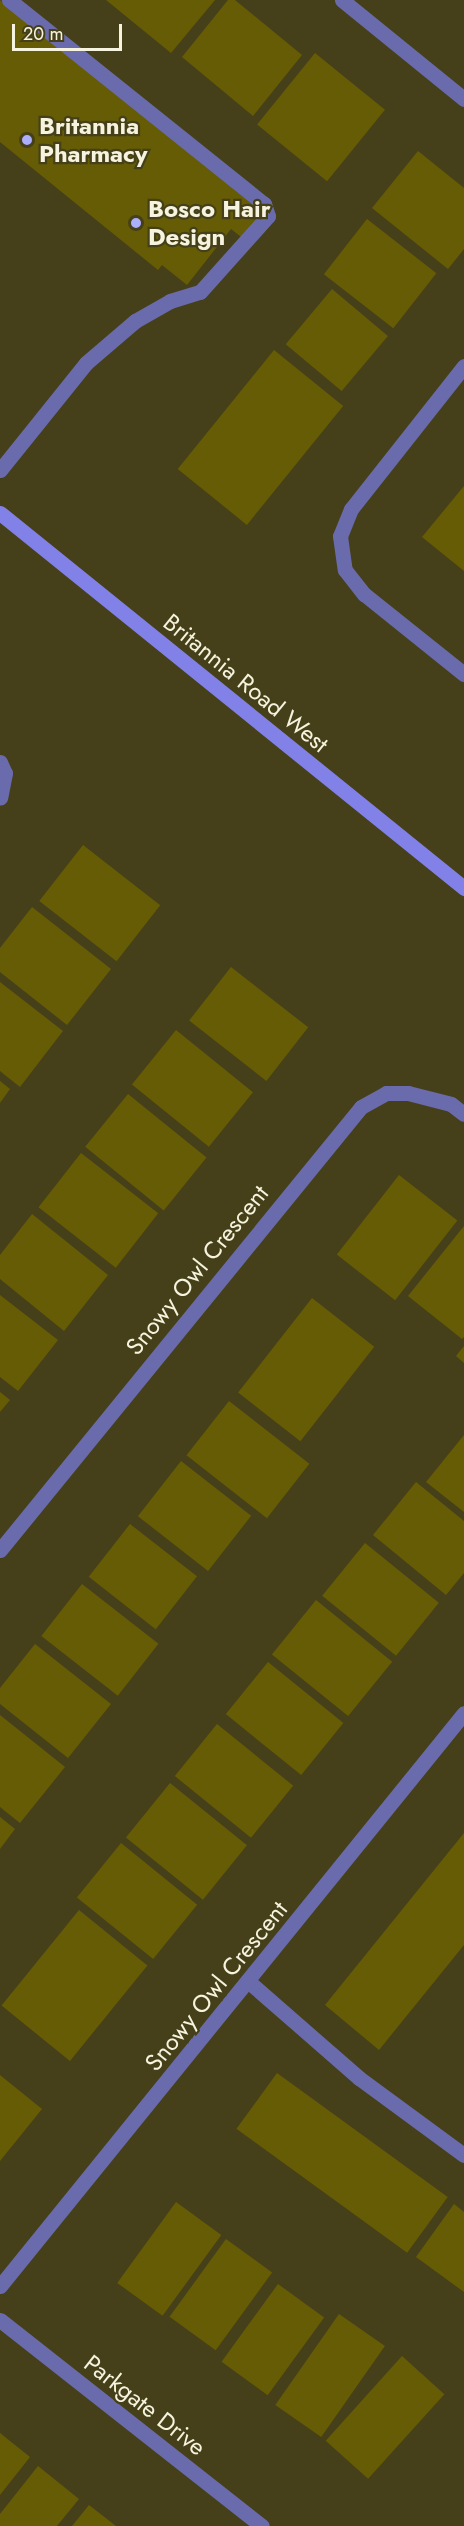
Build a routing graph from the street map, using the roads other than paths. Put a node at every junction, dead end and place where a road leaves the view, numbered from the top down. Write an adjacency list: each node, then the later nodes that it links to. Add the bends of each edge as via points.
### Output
1 (9, 0): 5 (street, via 264,204 268,216 200,292 170,301 135,321 86,363)
2 (342, 0): 3 (street)
3 (464, 99)
4 (464, 366): 7 (street, via 351,509 340,536 345,570 364,594)
5 (0, 470)
6 (0, 513): 10 (main road, Britannia Road West)
7 (464, 674)
8 (0, 762): 9 (street, via 5,773)
9 (0, 798)
10 (464, 888)
11 (464, 1114): 12 (street, Snowy Owl Crescent, via 451,1104 408,1093 386,1093 361,1107)
12 (0, 1550)
13 (464, 1713): 14 (street, Snowy Owl Crescent)
14 (249, 1982): 15 (street, via 359,2078); 16 (street, Snowy Owl Crescent)
15 (464, 2155)
16 (0, 2286)
17 (0, 2320): 18 (street, Parkgate Drive)
18 (262, 2526)

